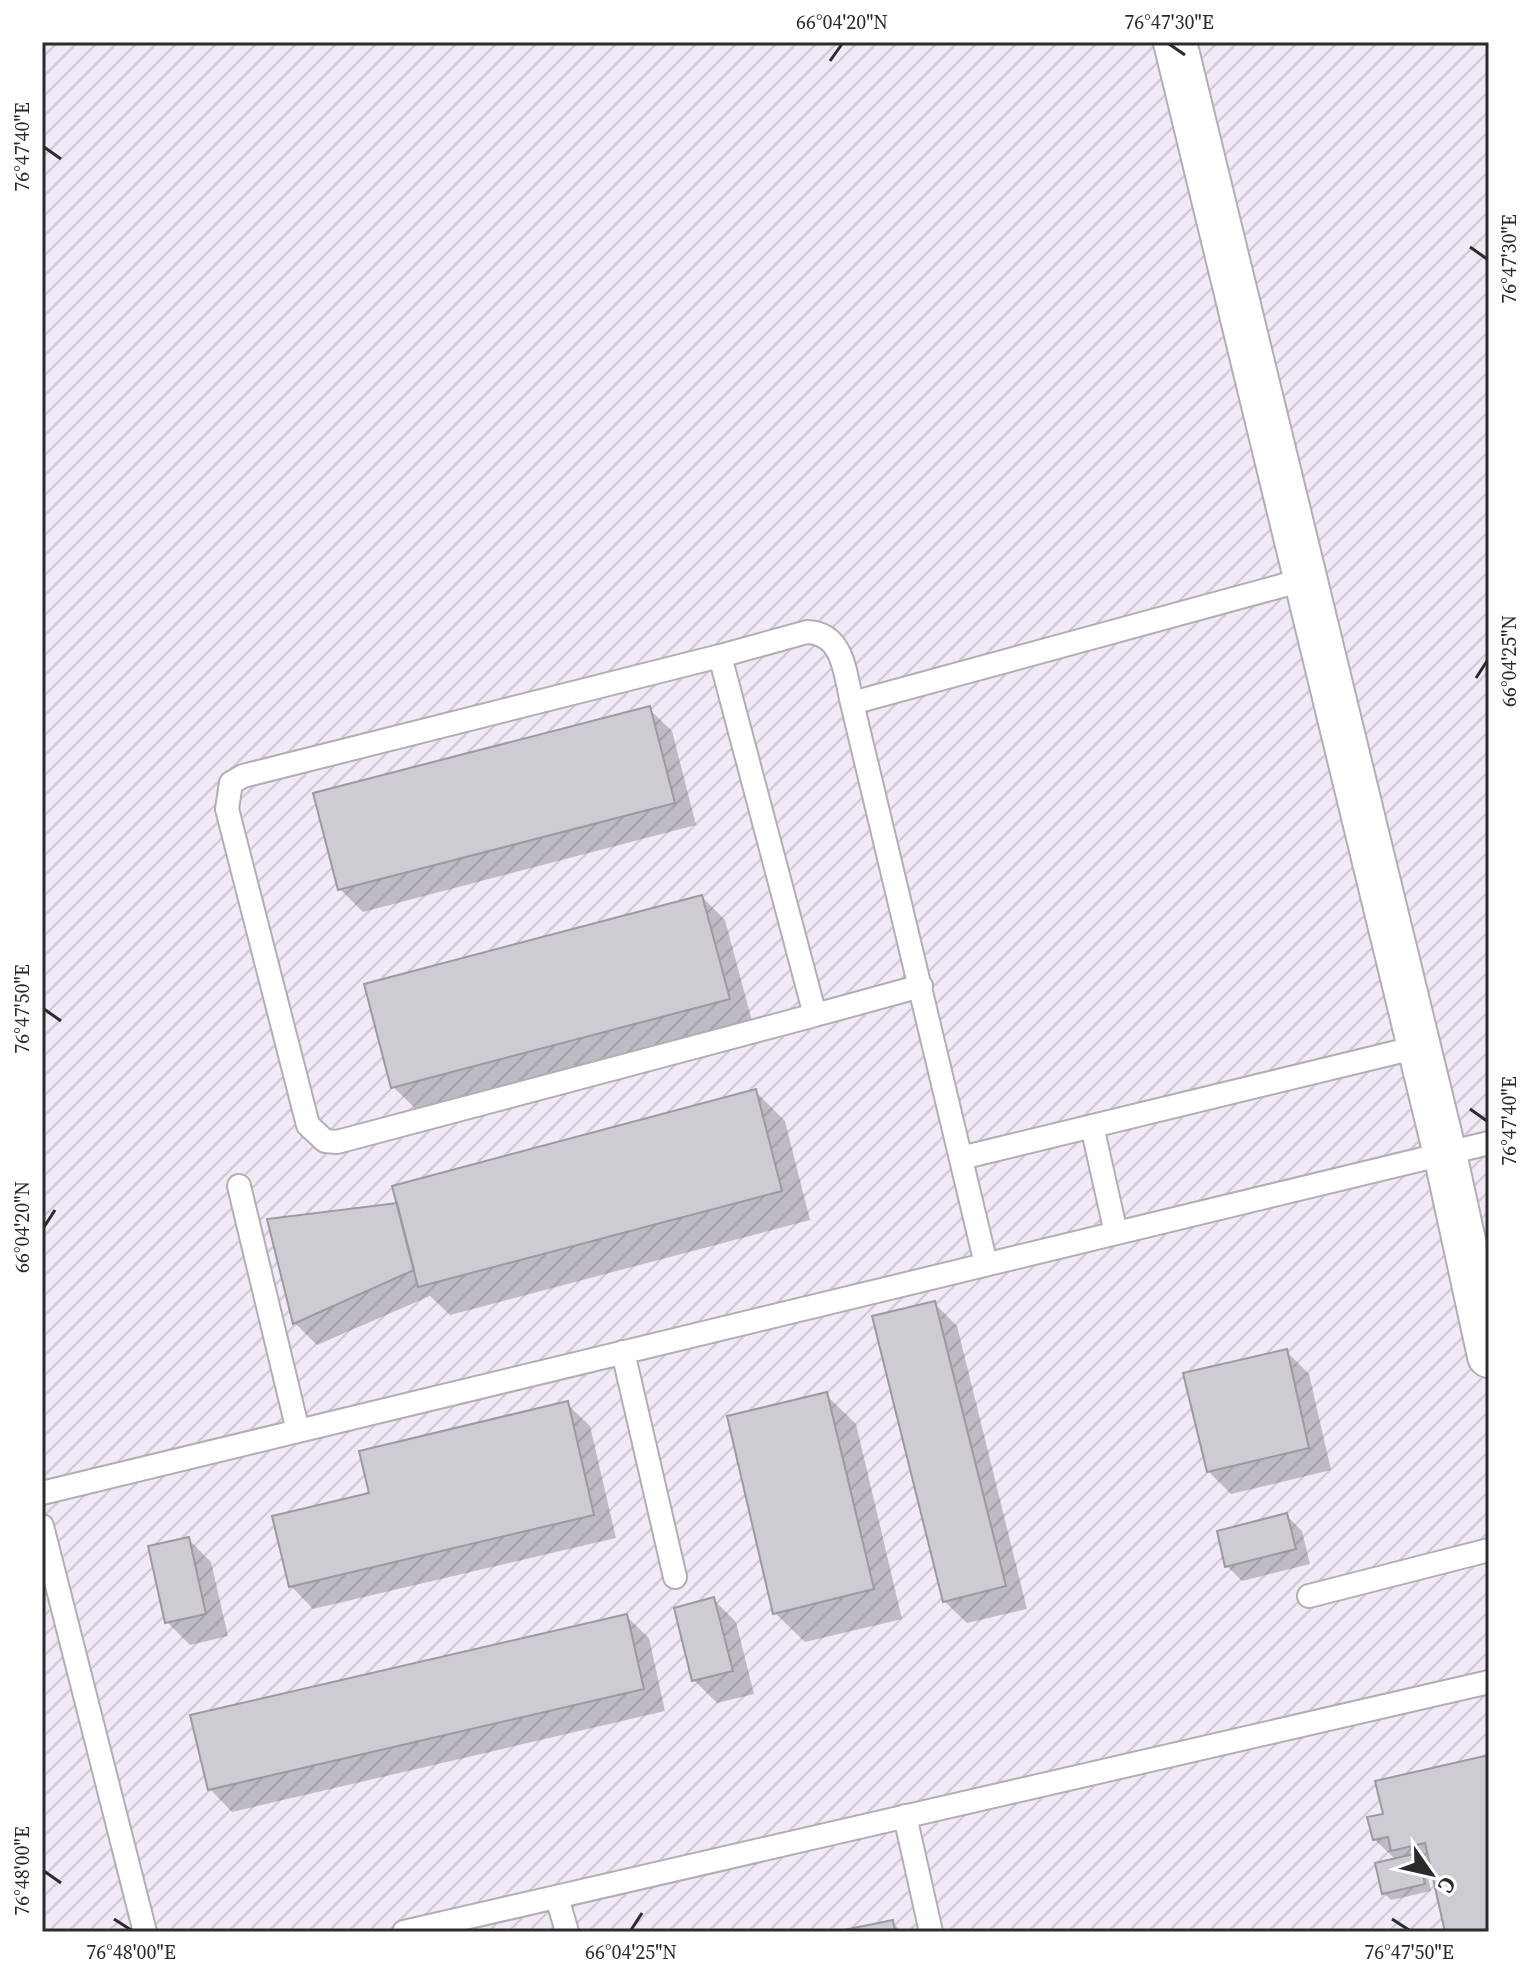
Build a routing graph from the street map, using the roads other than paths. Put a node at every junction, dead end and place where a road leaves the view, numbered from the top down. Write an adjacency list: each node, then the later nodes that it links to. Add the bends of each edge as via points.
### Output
1 (1175, 42): 2 (street)
2 (1303, 580): 4 (lane); 7 (street)
3 (720, 656): 4 (lane, via 821,632 839,651); 6 (lane); 6 (lane, via 231,783 227,809 308,1125 325,1141 337,1142)
4 (852, 703): 5 (lane)
5 (921, 986): 6 (lane); 11 (lane)
6 (815, 1015)
7 (1418, 1047): 8 (lane); 10 (street)
8 (1092, 1126): 11 (lane); 13 (lane)
9 (1489, 1143): 10 (lane)
10 (1445, 1154): 13 (lane); 16 (street)
11 (961, 1158): 14 (lane)
12 (239, 1186): 17 (lane)
13 (1116, 1233): 14 (lane)
14 (986, 1264): 15 (lane)
15 (623, 1352): 17 (lane); 21 (lane)
16 (1489, 1356)
17 (298, 1431): 18 (lane)
18 (42, 1493)
19 (42, 1526): 26 (lane)
20 (1489, 1550): 22 (lane)
21 (675, 1577)
22 (1309, 1596)
23 (1489, 1682): 24 (lane)
24 (905, 1816): 25 (lane); 29 (lane)
25 (557, 1897): 27 (lane); 28 (lane)
26 (145, 1932)
27 (404, 1932)
28 (567, 1932)
29 (931, 1932)

